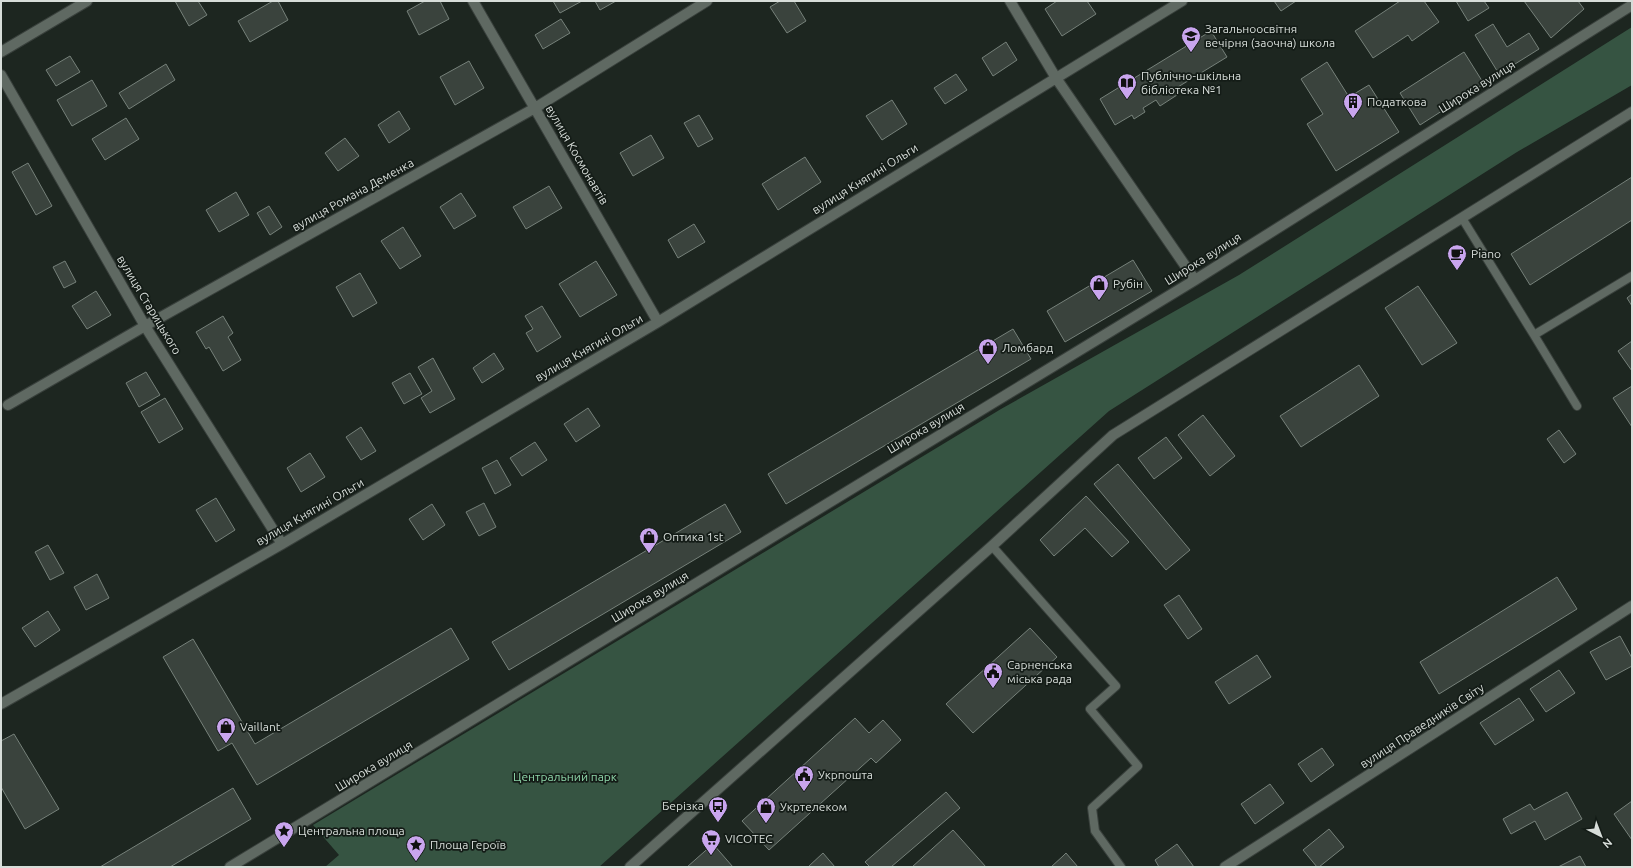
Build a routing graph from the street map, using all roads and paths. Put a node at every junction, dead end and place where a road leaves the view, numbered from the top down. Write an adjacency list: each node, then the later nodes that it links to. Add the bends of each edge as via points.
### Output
1 (87, 1): 7 (street)
2 (473, 1): 10 (street, вулиця Космонавтів)
3 (708, 1): 10 (street, вулиця Романа Деменка)
4 (1010, 1): 9 (street)
5 (1182, 1): 9 (street, вулиця Княгині Ольги)
6 (1632, 5): 14 (street, Широка вулиця)
7 (1, 52)
8 (1, 74): 16 (street, вулиця Старицького)
9 (1056, 78): 14 (street); 15 (street, вулиця Княгині Ольги)
10 (535, 108): 15 (street, вулиця Космонавтів); 16 (street, вулиця Романа Деменка)
11 (1632, 112): 12 (street)
12 (1462, 218): 17 (lane); 21 (street, via 1112,435)
13 (1632, 276): 17 (lane)
14 (1195, 280): 24 (street, Широка вулиця)
15 (658, 322): 20 (street, вулиця Княгині Ольги)
16 (145, 326): 18 (street, вулиця Романа Деменка); 20 (street, вулиця Старицького)
17 (1534, 335): 19 (lane)
18 (8, 405)
19 (1577, 406)
20 (282, 544): 23 (street, вулиця Княгині Ольги)
21 (992, 546): 25 (street); 26 (lane, via 1116,686 1090,709 1138,766 1092,808 1095,831)
22 (1632, 606): 27 (street, вулиця Праведників Світу)
23 (1, 704)
24 (230, 867)
25 (630, 867)
26 (1121, 867)
27 (1225, 867)

